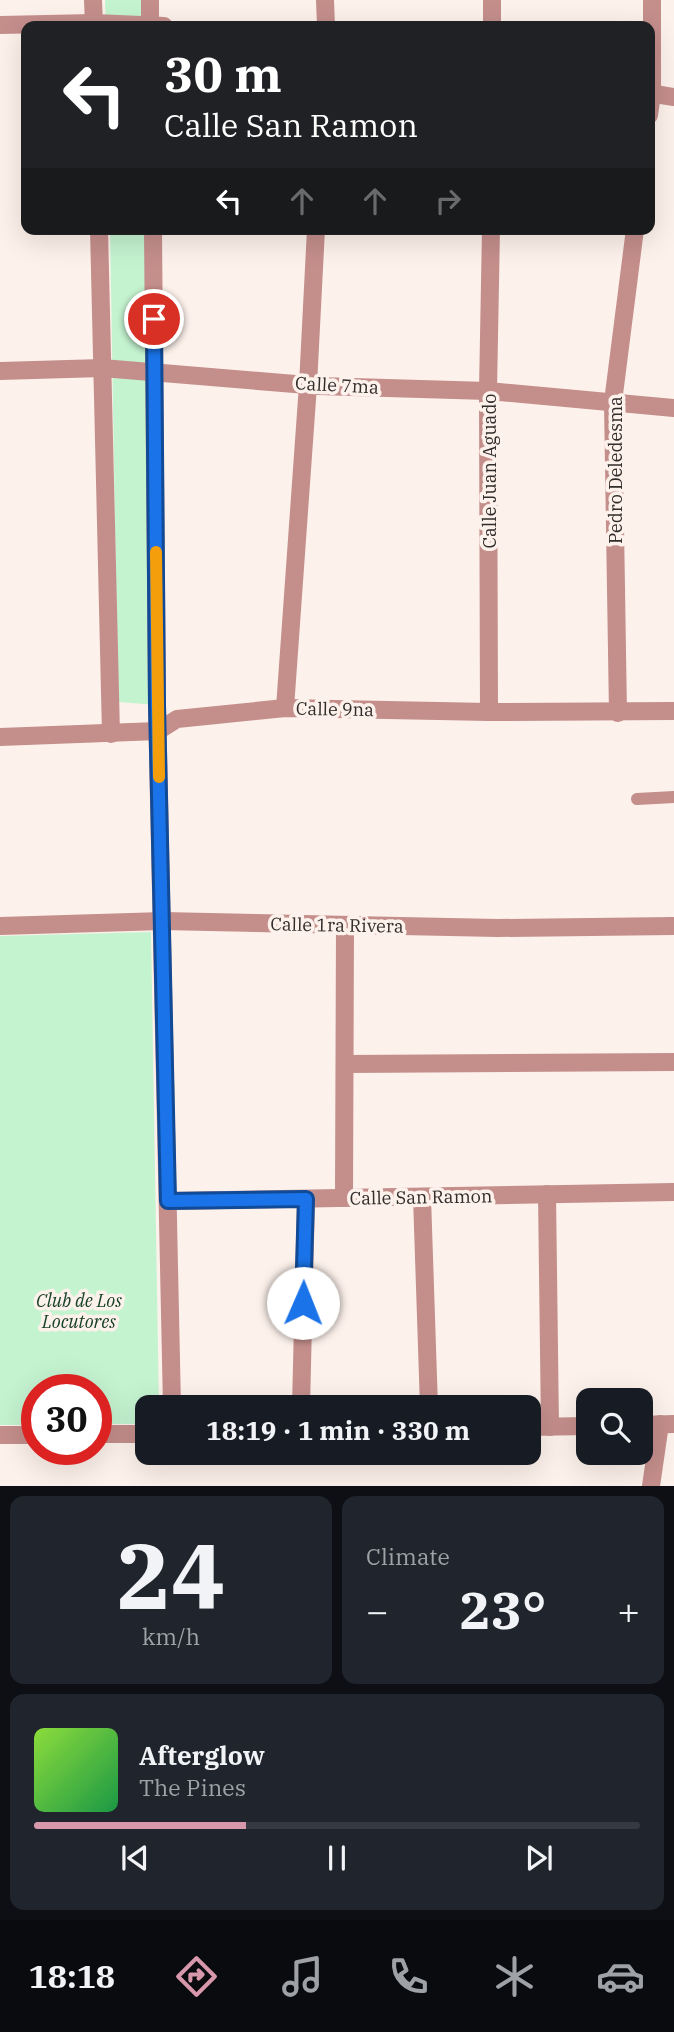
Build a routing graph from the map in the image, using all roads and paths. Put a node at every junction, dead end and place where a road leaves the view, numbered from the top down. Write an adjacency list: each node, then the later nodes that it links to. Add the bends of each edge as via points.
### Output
1 (93, 0): 6 (street)
2 (150, 0): 7 (street)
3 (325, 0): 8 (street)
4 (492, 0): 9 (street)
5 (652, 0): 10 (street)
6 (94, 21)
7 (154, 21)
8 (326, 21)
9 (492, 21)
10 (652, 21)
11 (0, 24): 12 (street)
12 (21, 24)
13 (655, 94): 14 (street)
14 (674, 97)
15 (99, 235): 20 (street)
16 (153, 235): 22 (street)
17 (316, 235): 23 (street)
18 (491, 235): 24 (street, Calle Juan Aguado)
19 (634, 235): 25 (street, Pedro Deledesma)
20 (102, 368): 21 (street, Calle 7ma); 22 (street, Calle 7ma); 32 (street)
21 (0, 371)
22 (155, 373): 23 (street, Calle 7ma); 31 (street)
23 (308, 385): 24 (street, Calle 7ma); 27 (street)
24 (488, 390): 25 (street, Calle 7ma); 29 (street, Calle Juan Aguado)
25 (613, 402): 26 (street, Calle 7ma); 30 (street, Pedro Deledesma)
26 (674, 408)
27 (285, 708): 29 (street, Calle 9na); 31 (street, Calle 9na, via 177,719)
28 (674, 711): 30 (street, Calle 9na)
29 (489, 712): 30 (street, Calle 9na)
30 (618, 713)
31 (158, 731): 32 (street, Calle 9na); 36 (street)
32 (111, 734): 33 (street, Calle 9na)
33 (0, 737)
34 (674, 797): 35 (lane)
35 (637, 799)
36 (163, 921): 37 (street, Calle 1ra Rivera); 38 (street, Calle 1ra Rivera); 47 (street)
37 (345, 925): 39 (street, Calle 1ra Rivera); 41 (street)
38 (0, 926)
39 (674, 926)
40 (674, 1062): 41 (street)
41 (345, 1064): 45 (street)
42 (674, 1192): 43 (street, Calle San Ramon)
43 (547, 1194): 44 (street, Calle San Ramon); 54 (street)
44 (422, 1196): 45 (street, Calle San Ramon); 50 (street)
45 (344, 1198): 46 (street, Calle San Ramon)
46 (306, 1199): 47 (street, Calle San Ramon); 49 (street)
47 (168, 1201): 48 (street)
48 (172, 1395)
49 (300, 1395)
50 (429, 1395)
51 (667, 1424): 59 (street)
52 (576, 1426): 54 (street)
53 (541, 1427): 54 (street)
54 (550, 1427)
55 (112, 1434): 56 (street)
56 (135, 1434)
57 (21, 1435): 58 (street)
58 (0, 1436)
59 (651, 1486)

